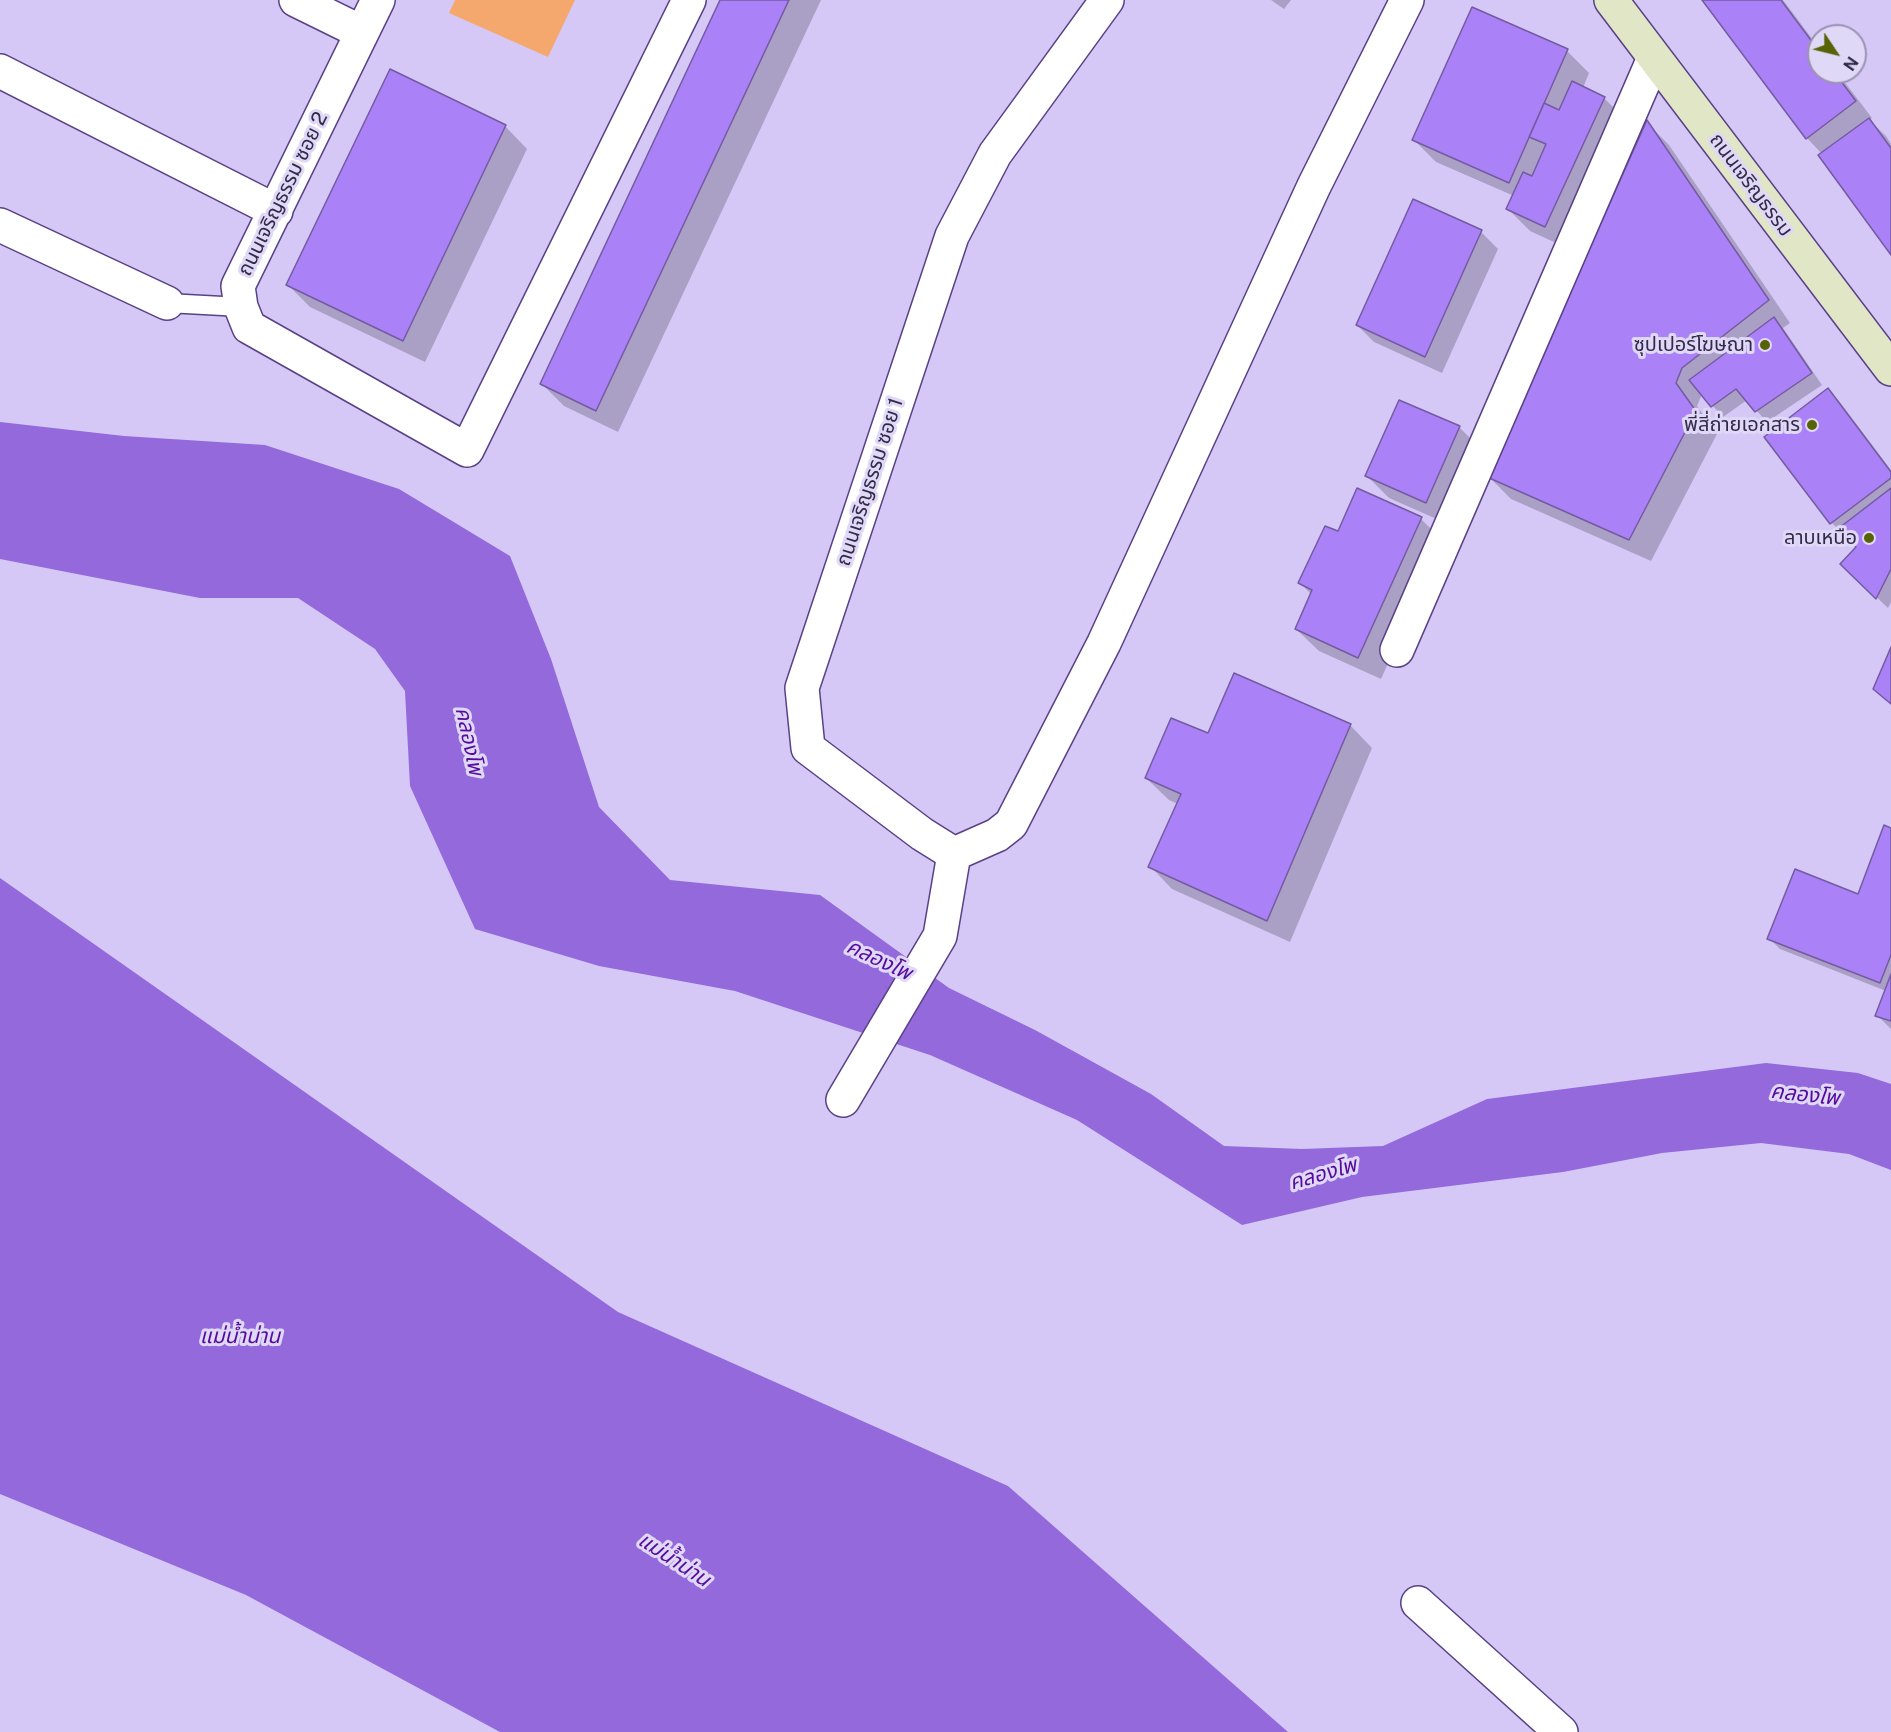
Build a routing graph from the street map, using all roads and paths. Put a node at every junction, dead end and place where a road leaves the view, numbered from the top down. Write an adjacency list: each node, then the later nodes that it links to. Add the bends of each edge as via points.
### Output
1 (296, 0): 7 (street)
2 (378, 0): 7 (street, ถนนเจริญธรรม ซอย 2)
3 (689, 0): 13 (street, via 467,450 249,327)
4 (1107, 0): 16 (street, ถนนเจริญธรรม ซอย 1, via 995,154 952,236 801,688 808,748)
5 (1407, 0): 16 (street, via 1314,186 1104,643 1011,824 997,835)
6 (1611, 0): 8 (street, ถนนเจริญธรรม)
7 (361, 32): 10 (street, ถนนเจริญธรรม ซอย 2)
8 (1654, 58): 14 (street, ถนนเจริญธรรม); 15 (street)
9 (0, 71): 10 (street)
10 (276, 211): 13 (street, ถนนเจริญธรรม ซอย 2, via 238,286)
11 (0, 225): 12 (street)
12 (168, 303): 13 (lane)
13 (241, 307)
14 (1891, 369)
15 (1397, 650)
16 (954, 854): 17 (street, via 940,936)
17 (843, 1100)
18 (1418, 1603): 19 (street)
19 (1561, 1732)

